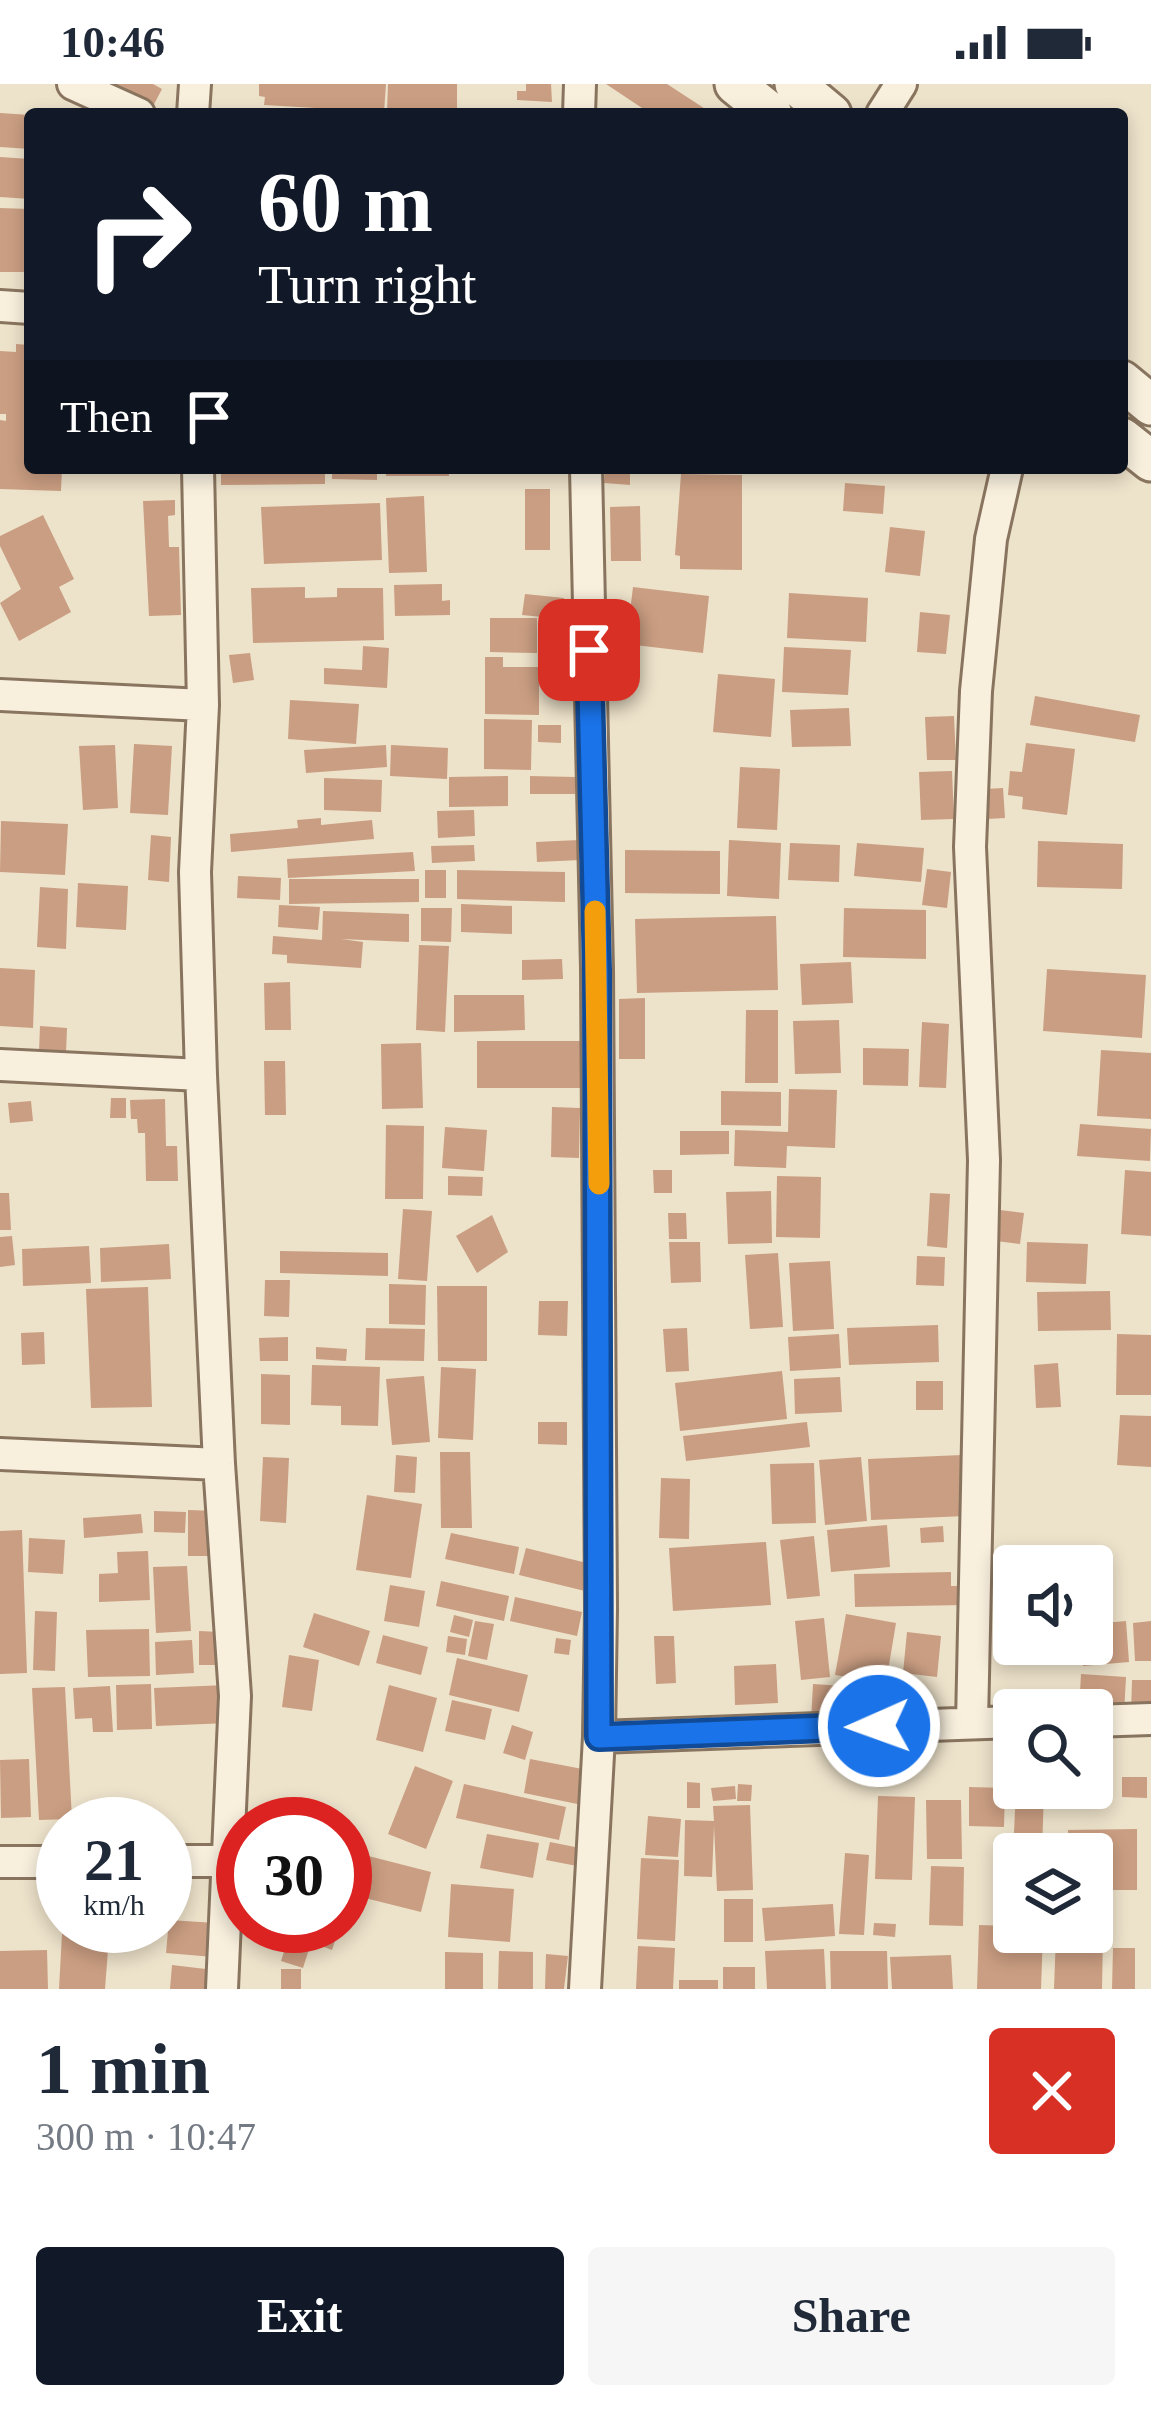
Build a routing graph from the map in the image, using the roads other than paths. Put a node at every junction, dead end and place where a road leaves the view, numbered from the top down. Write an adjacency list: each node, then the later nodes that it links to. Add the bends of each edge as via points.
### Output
1 (74, 84): 4 (street)
2 (735, 84): 5 (street)
3 (795, 84): 6 (street)
4 (126, 108)
5 (765, 108)
6 (823, 108)
7 (198, 474): 11 (street)
8 (586, 474): 20 (street, via 598,993)
9 (1005, 474): 19 (street, via 976,691 970,847 984,1160)
10 (0, 695): 11 (street)
11 (202, 706): 13 (street, via 195,872)
12 (0, 1065): 13 (street)
13 (201, 1075): 15 (street)
14 (0, 1454): 15 (street)
15 (219, 1464): 21 (street, via 236,1696)
16 (1151, 1719): 17 (street)
17 (1113, 1720)
18 (993, 1722): 19 (street)
19 (972, 1723): 20 (street)
20 (599, 1737): 26 (street)
21 (232, 1797)
22 (0, 1862): 23 (street)
23 (36, 1862)
24 (224, 1953): 25 (street)
25 (221, 1989)
26 (585, 1989)

